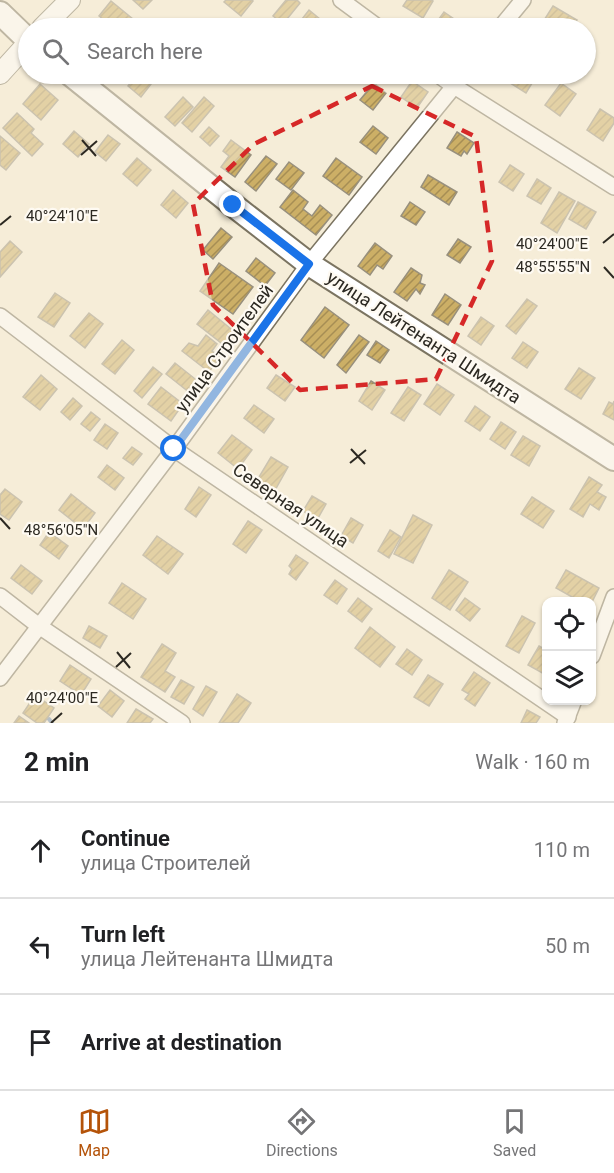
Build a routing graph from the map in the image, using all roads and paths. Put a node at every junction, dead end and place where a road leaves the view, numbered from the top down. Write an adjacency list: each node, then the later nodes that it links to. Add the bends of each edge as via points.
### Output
1 (70, 0): 5 (street)
2 (341, 0): 6 (street)
3 (523, 0): 7 (street)
4 (0, 13): 8 (main road)
5 (52, 18)
6 (365, 18)
7 (508, 18)
8 (18, 31)
9 (18, 53): 10 (street)
10 (0, 74)
11 (82, 84): 15 (main road, улица Лейтенанта Шмидта)
12 (451, 84): 13 (street)
13 (454, 86): 14 (street); 15 (street, улица Строителей)
14 (614, 187)
15 (309, 264): 17 (street, улица Строителей); 18 (main road, улица Лейтенанта Шмидта)
16 (0, 315): 17 (street, Северная улица)
17 (174, 449): 21 (street, улица Строителей); 25 (street, Северная улица)
18 (614, 459)
19 (0, 596): 21 (street)
20 (614, 597): 22 (street)
21 (39, 626): 23 (street, улица Строителей); 26 (street)
22 (593, 651)
23 (0, 678)
24 (572, 705): 25 (street)
25 (567, 720)
26 (182, 723)

